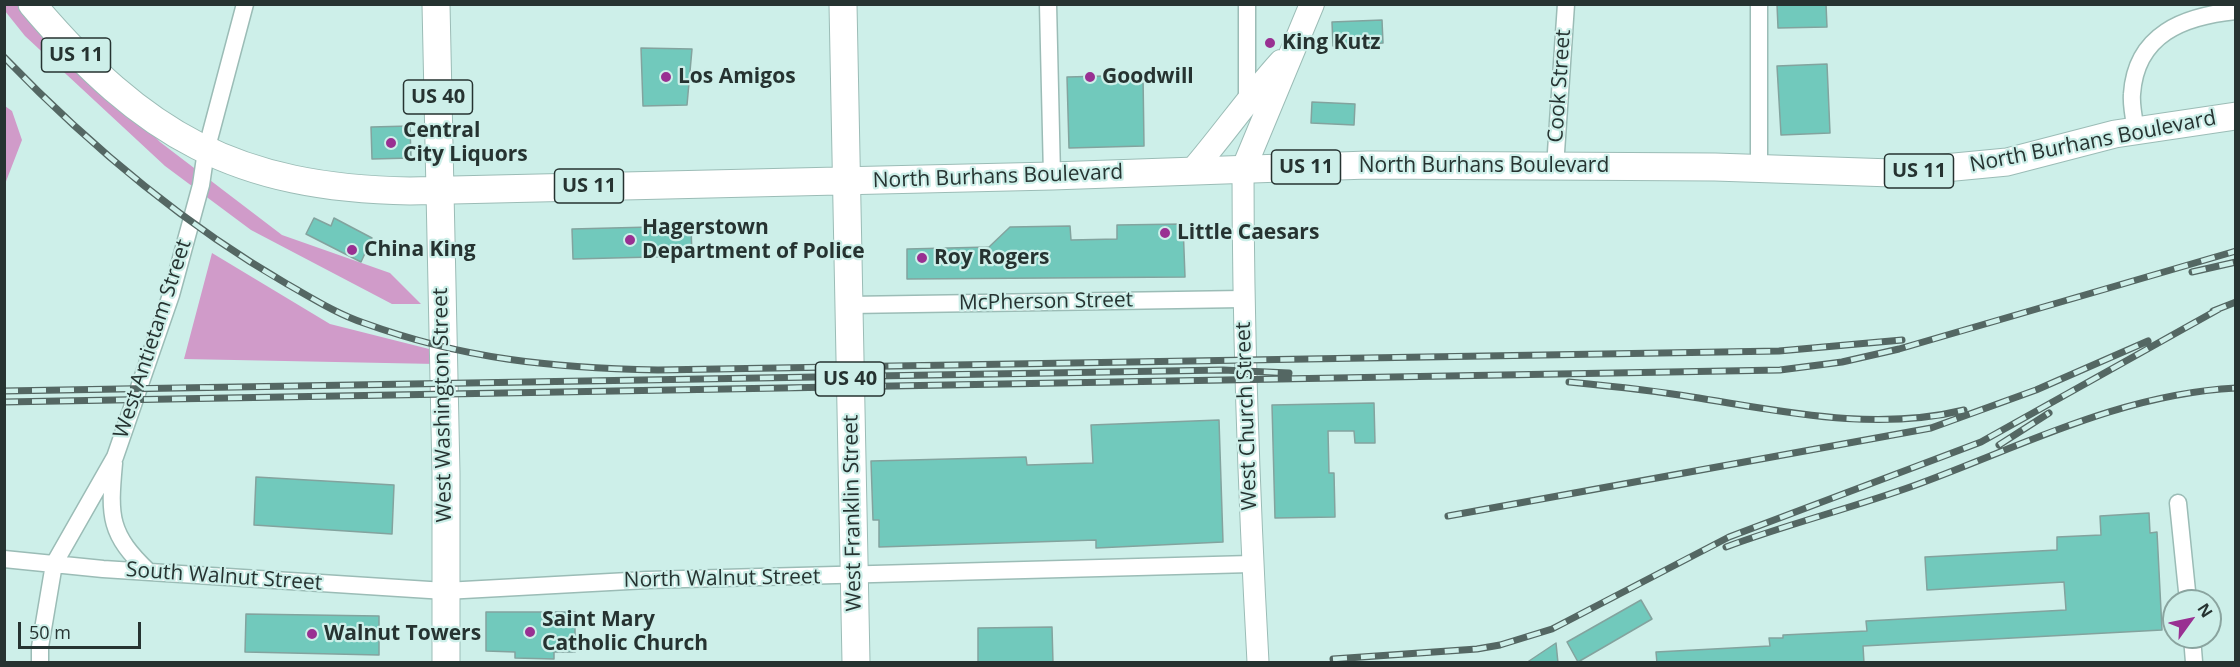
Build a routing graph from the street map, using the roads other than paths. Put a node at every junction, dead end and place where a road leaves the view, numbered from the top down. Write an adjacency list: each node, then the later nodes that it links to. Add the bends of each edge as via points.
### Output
1 (32, 4): 15 (main road, US 11, via 88,68 125,101)
2 (245, 4): 15 (street, West Antietam Street)
3 (436, 4): 22 (main road, West Washington Street / US 40)
4 (843, 4): 21 (main road, West Franklin Street / US 40)
5 (1048, 4): 20 (street)
6 (1247, 4): 12 (street)
7 (1312, 4): 11 (main road)
8 (1566, 4): 16 (street, Cook Street)
9 (1758, 4): 17 (street)
10 (2235, 11): 14 (street, via 2180,22 2153,41 2136,68 2131,95)
11 (1292, 49): 12 (main road); 18 (main road)
12 (1247, 100): 19 (main road, via 1224,135)
13 (2235, 116): 14 (main road, North Burhans Boulevard / US 11)
14 (2136, 130): 17 (main road, North Burhans Boulevard / US 11, via 2007,162 1950,169)
15 (206, 151): 22 (main road, US 11, via 299,182 356,190); 25 (street, West Antietam Street, via 201,185 171,295)
16 (1555, 167): 17 (main road, North Burhans Boulevard / US 11); 18 (main road, North Burhans Boulevard / US 11, via 1368,165)
17 (1759, 169)
18 (1244, 170): 19 (main road, North Burhans Boulevard / US 11); 23 (street, West Church Street)
19 (1192, 171): 20 (main road, North Burhans Boulevard / US 11)
20 (1052, 176): 21 (main road, North Burhans Boulevard / US 11)
21 (848, 181): 22 (main road, North Burhans Boulevard / US 11); 24 (main road, West Franklin Street / US 40)
22 (440, 190): 33 (main road, West Washington Street / US 40)
23 (1243, 298): 24 (street, McPherson Street); 29 (street, West Church Street)
24 (849, 305): 31 (main road, West Franklin Street / US 40)
25 (115, 457): 28 (street, West Antietam Street); 30 (street, via 113,521 119,539)
26 (2178, 503): 32 (street)
27 (4, 559): 28 (street, South Walnut Street)
28 (54, 564): 30 (street, South Walnut Street); 34 (street, West Antietam Street, via 39,647)
29 (1251, 564): 31 (street, North Walnut Street); 37 (street, West Church Street)
30 (149, 572): 33 (street, South Walnut Street)
31 (854, 576): 33 (street, North Walnut Street, via 647,580); 36 (main road, West Franklin Street / US 40)
32 (2187, 589)
33 (445, 591): 35 (main road, West Washington Street / US 40)
34 (40, 663)
35 (446, 663)
36 (856, 663)
37 (1258, 663)

